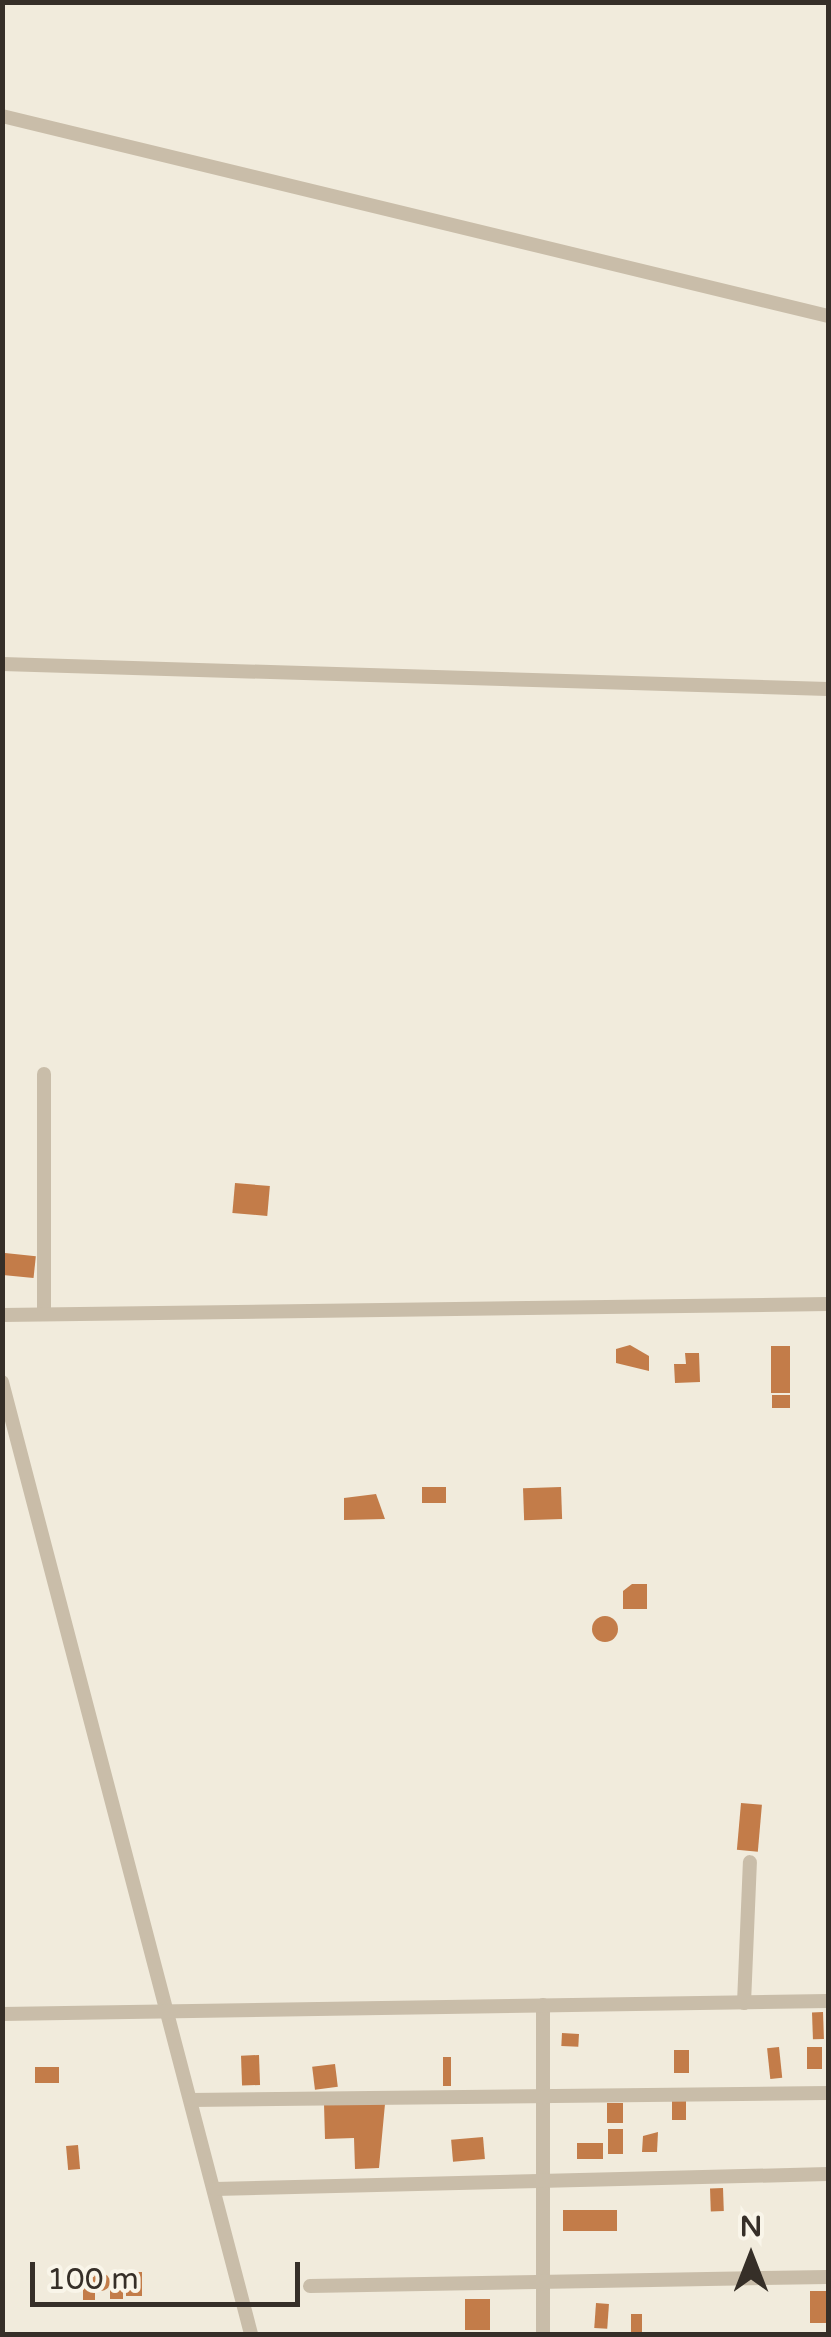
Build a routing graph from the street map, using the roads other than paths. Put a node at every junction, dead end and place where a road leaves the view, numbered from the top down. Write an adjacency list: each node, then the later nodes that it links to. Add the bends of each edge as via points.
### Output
1 (2, 116): 2 (street)
2 (828, 316)
3 (2, 664): 4 (street)
4 (828, 689)
5 (44, 1074): 7 (street)
6 (828, 1304): 7 (street)
7 (44, 1314): 8 (street)
8 (2, 1315)
9 (2, 1382): 14 (street)
10 (750, 1862): 12 (street)
11 (828, 2001): 12 (street)
12 (744, 2003): 13 (street)
13 (542, 2005): 14 (street); 17 (street)
14 (167, 2012): 15 (street); 18 (street)
15 (2, 2014)
16 (828, 2092): 17 (street)
17 (542, 2095): 18 (street); 20 (street)
18 (191, 2100): 21 (street)
19 (828, 2174): 20 (street)
20 (542, 2180): 21 (street); 23 (street)
21 (215, 2189): 25 (street)
22 (828, 2277): 23 (street)
23 (542, 2282): 24 (street); 26 (street)
24 (310, 2286)
25 (251, 2334)
26 (543, 2334)

